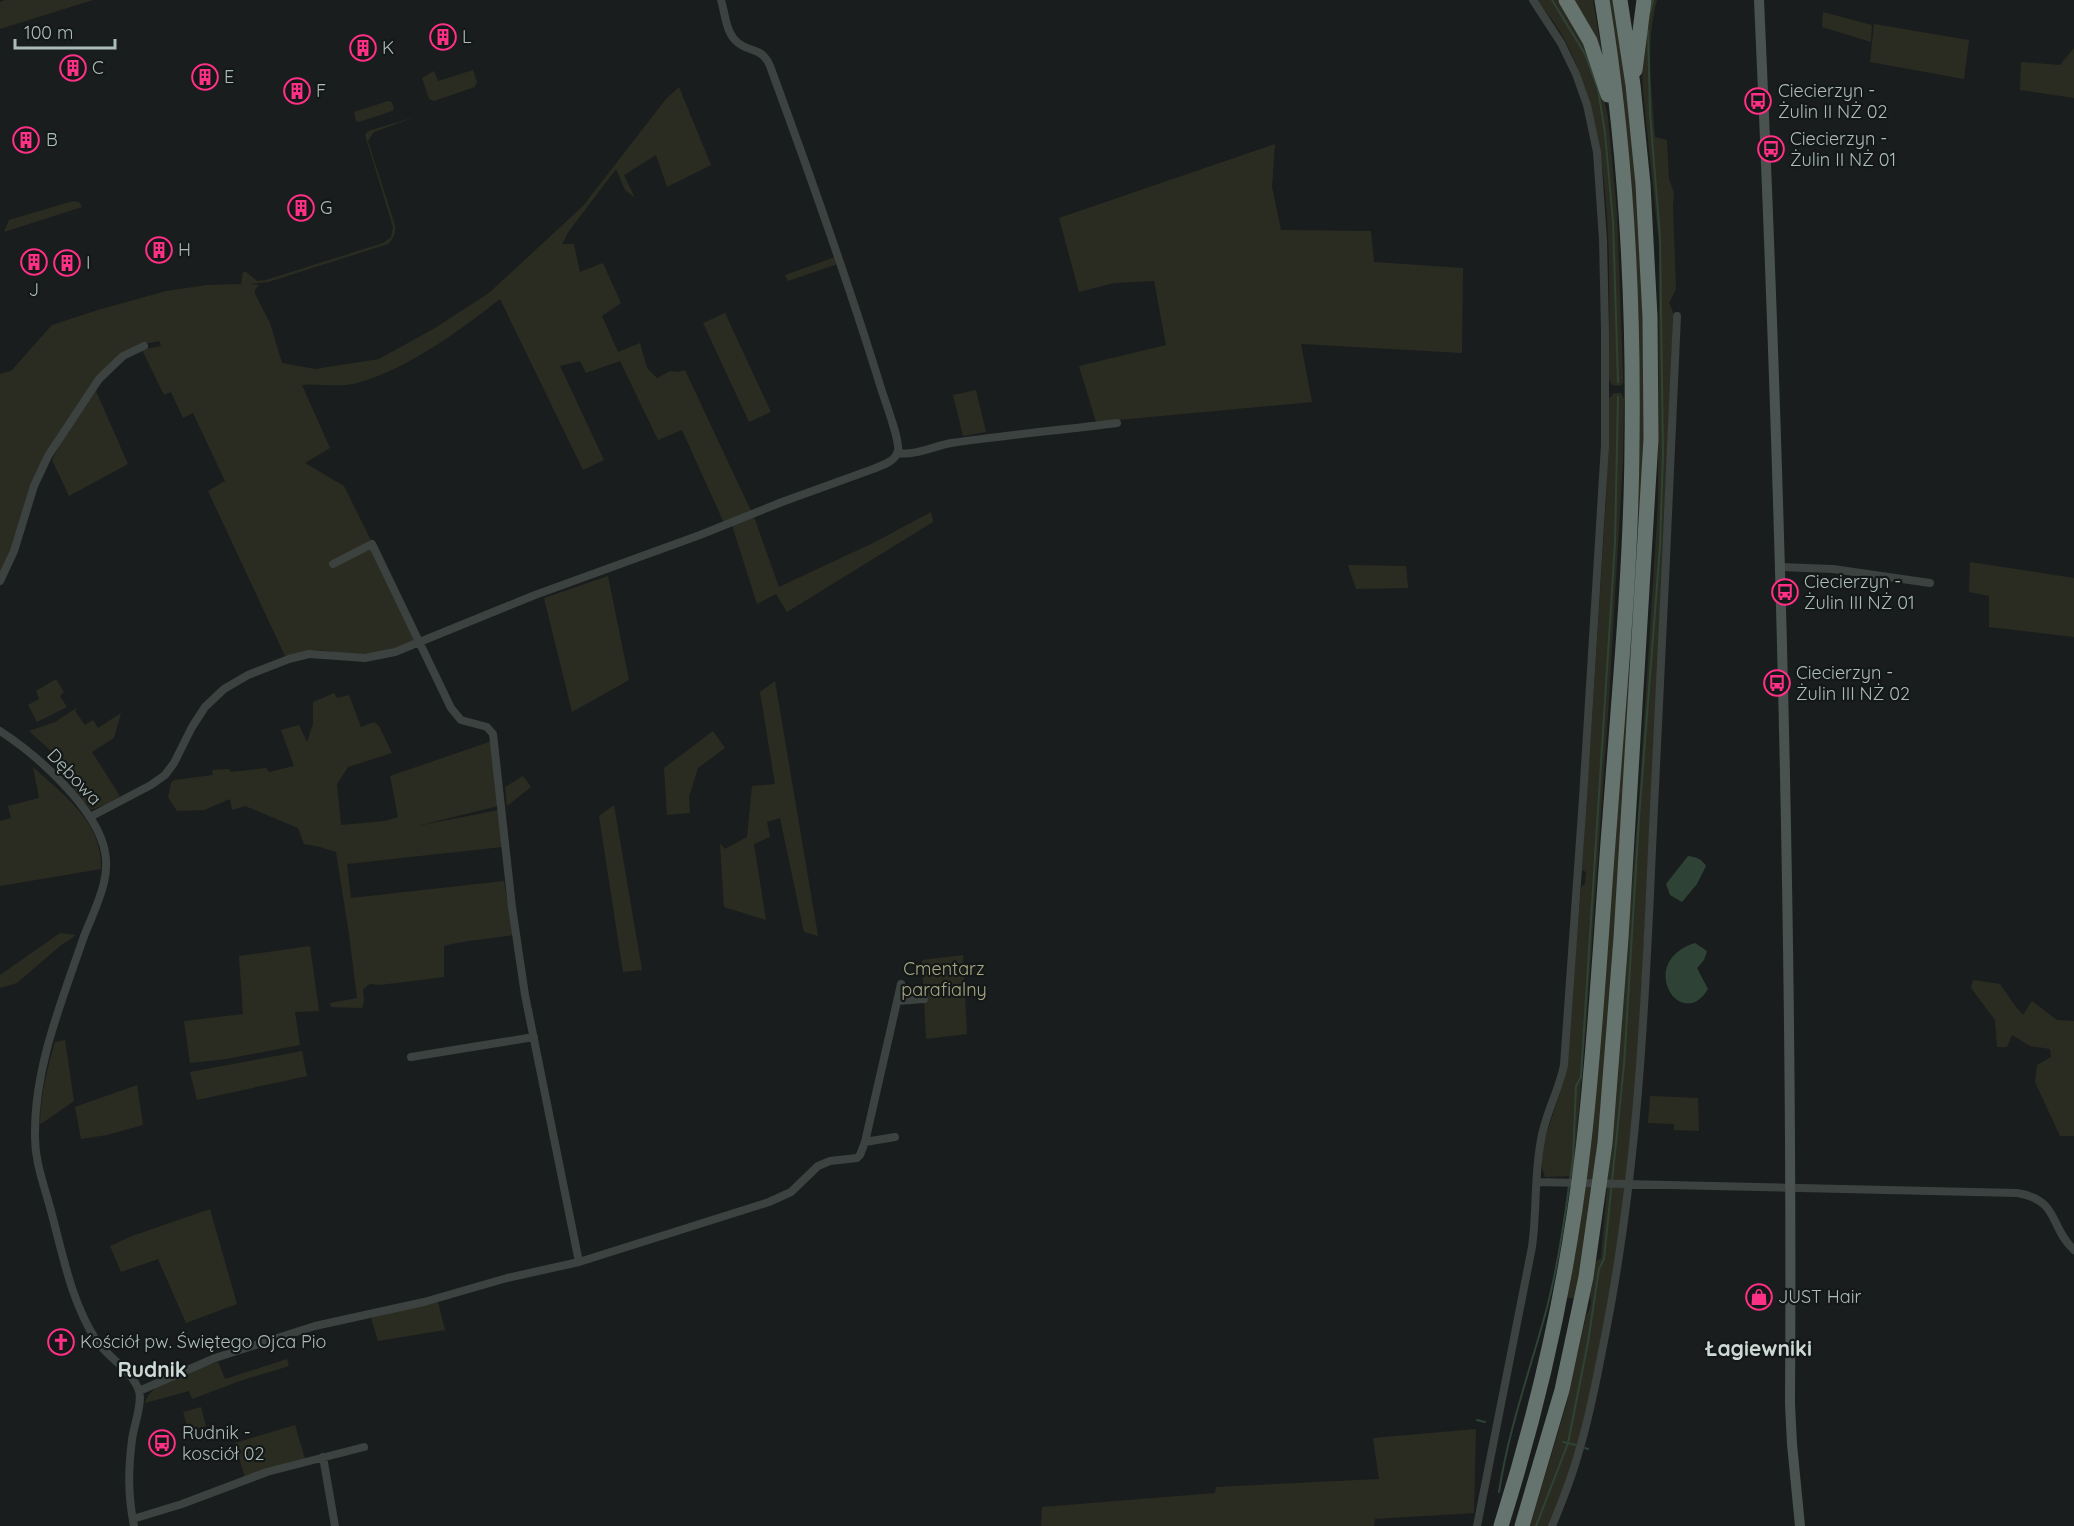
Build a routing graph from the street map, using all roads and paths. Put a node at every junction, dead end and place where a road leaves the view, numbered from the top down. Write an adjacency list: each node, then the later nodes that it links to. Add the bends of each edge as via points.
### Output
1 (721, 0): 13 (street, via 730,33 741,45 760,52 770,66 852,296 896,435)
2 (1533, 0): 28 (street, via 1576,74 1594,138 1602,207 1606,380 1601,515 1565,1054 1559,1087 1542,1134)
3 (1566, 0): 9 (highway, via 1593,49)
4 (1602, 0): 9 (highway)
5 (1620, 0): 8 (highway)
6 (1644, 0): 8 (highway)
7 (1759, 0): 15 (street, via 1772,269)
8 (1633, 85): 39 (highway, via 1643,184 1651,439 1612,1060 1601,1179 1586,1277 1562,1390)
9 (1620, 136): 38 (highway, via 1628,230 1632,449 1628,562 1592,1063 1558,1309)
10 (1677, 316): 40 (street, via 1638,1105 1621,1246 1597,1375 1580,1451)
11 (144, 346): 16 (street, via 123,356 99,380 48,456)
12 (1117, 423): 13 (street)
13 (897, 453): 18 (street, via 873,469)
14 (333, 564): 18 (street, via 372,544)
15 (1779, 567): 17 (street, via 1833,568); 29 (street)
16 (0, 582)
17 (1930, 583)
18 (420, 642): 20 (street, via 369,658 303,655 231,684 202,711 165,775); 24 (street, via 456,715 467,723 488,727 494,737 512,907)
19 (0, 731): 20 (street, Dębowa, via 36,758)
20 (90, 817): 32 (street, Dębowa, via 101,837 106,861 101,891 41,1072 35,1120 36,1156 81,1311 98,1343 131,1377)
21 (901, 984): 23 (street)
22 (924, 999): 23 (street)
23 (898, 1001): 27 (street)
24 (534, 1037): 25 (street); 31 (street)
25 (411, 1057)
26 (895, 1137): 27 (street)
27 (865, 1142): 31 (street, via 857,1158 818,1166 791,1192 777,1199)
28 (1537, 1182): 29 (street); 37 (street, via 1532,1247)
29 (1792, 1189): 30 (street, via 2024,1194 2048,1208); 41 (street, via 1790,1404)
30 (2074, 1250)
31 (579, 1262): 32 (street, via 315,1326 215,1358)
32 (139, 1391): 35 (street, via 128,1484)
33 (364, 1447): 34 (street)
34 (323, 1457): 35 (street, via 258,1475); 36 (street)
35 (133, 1523)
36 (335, 1526)
37 (1477, 1526)
38 (1501, 1526)
39 (1522, 1526)
40 (1551, 1526)
41 (1800, 1526)

